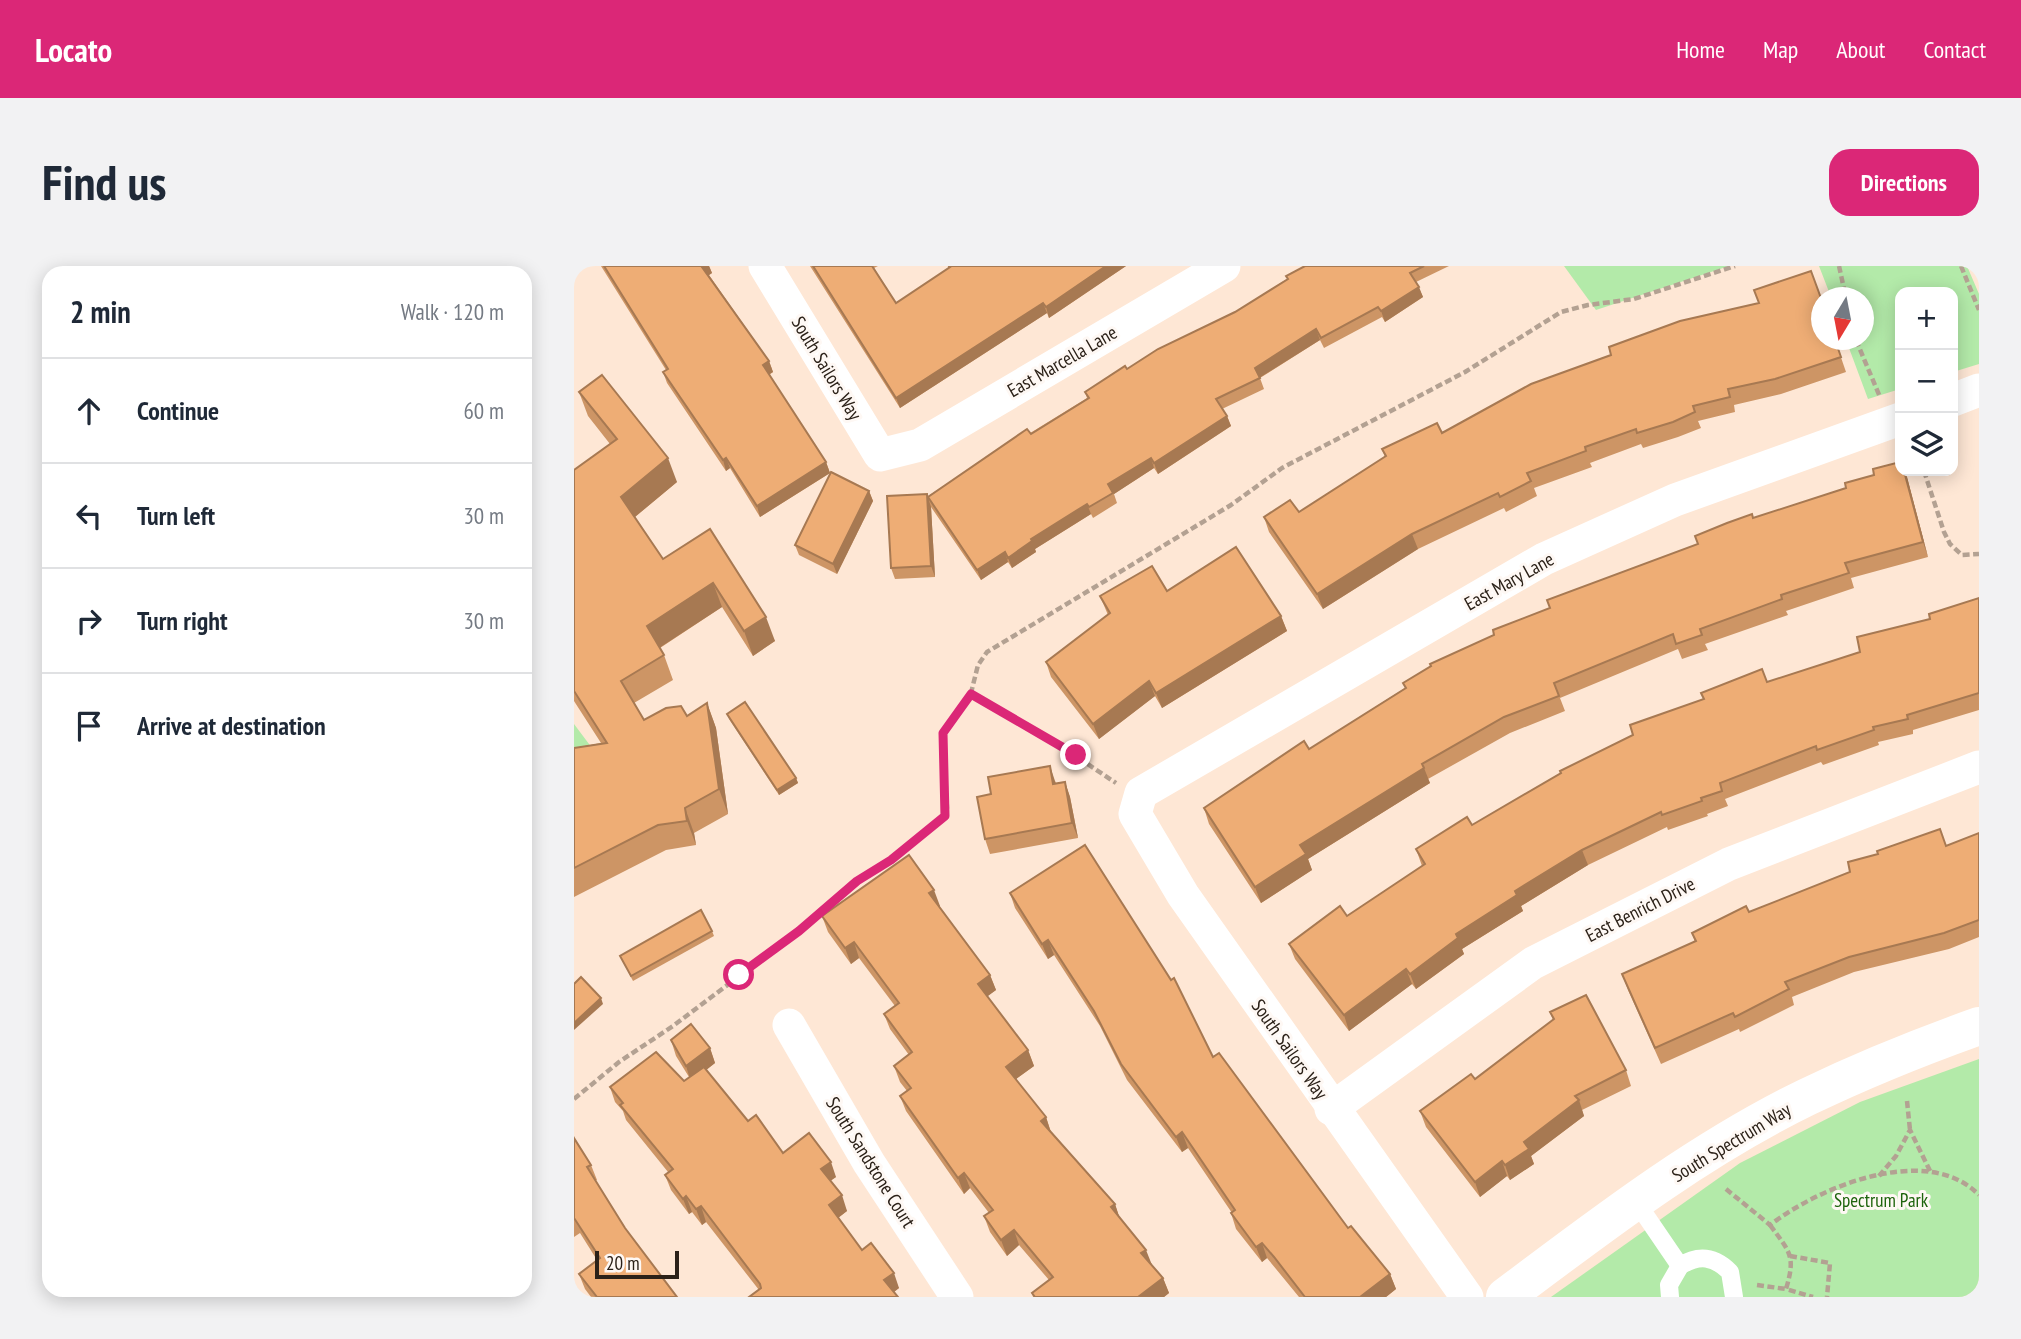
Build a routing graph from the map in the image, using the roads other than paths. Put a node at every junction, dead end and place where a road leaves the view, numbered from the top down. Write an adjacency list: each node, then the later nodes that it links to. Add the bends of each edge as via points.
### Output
1 (765, 266): 6 (street, South Sailors Way, via 880,455)
2 (1224, 266): 6 (street, East Marcella Lane, via 920,444)
3 (1979, 390): 4 (street)
4 (1958, 398)
5 (1890, 409): 8 (street, East Mary Lane, via 1544,559)
6 (898, 451)
7 (1979, 767): 11 (street, East Benrich Drive, via 1729,864 1533,963)
8 (1130, 789): 11 (street, South Sailors Way, via 1135,814 1183,895)
9 (789, 1026): 14 (street, South Sandstone Court, via 869,1163)
10 (1979, 1026): 12 (street, South Spectrum Way, via 1805,1098)
11 (1331, 1109): 15 (street, South Sailors Way)
12 (1635, 1200): 13 (lane); 16 (street, South Spectrum Way)
13 (1680, 1265): 17 (lane, via 1669,1285); 18 (lane, via 1701,1257 1722,1264 1734,1282)
14 (957, 1297)
15 (1466, 1297)
16 (1505, 1297)
17 (1670, 1297)
18 (1734, 1297)

